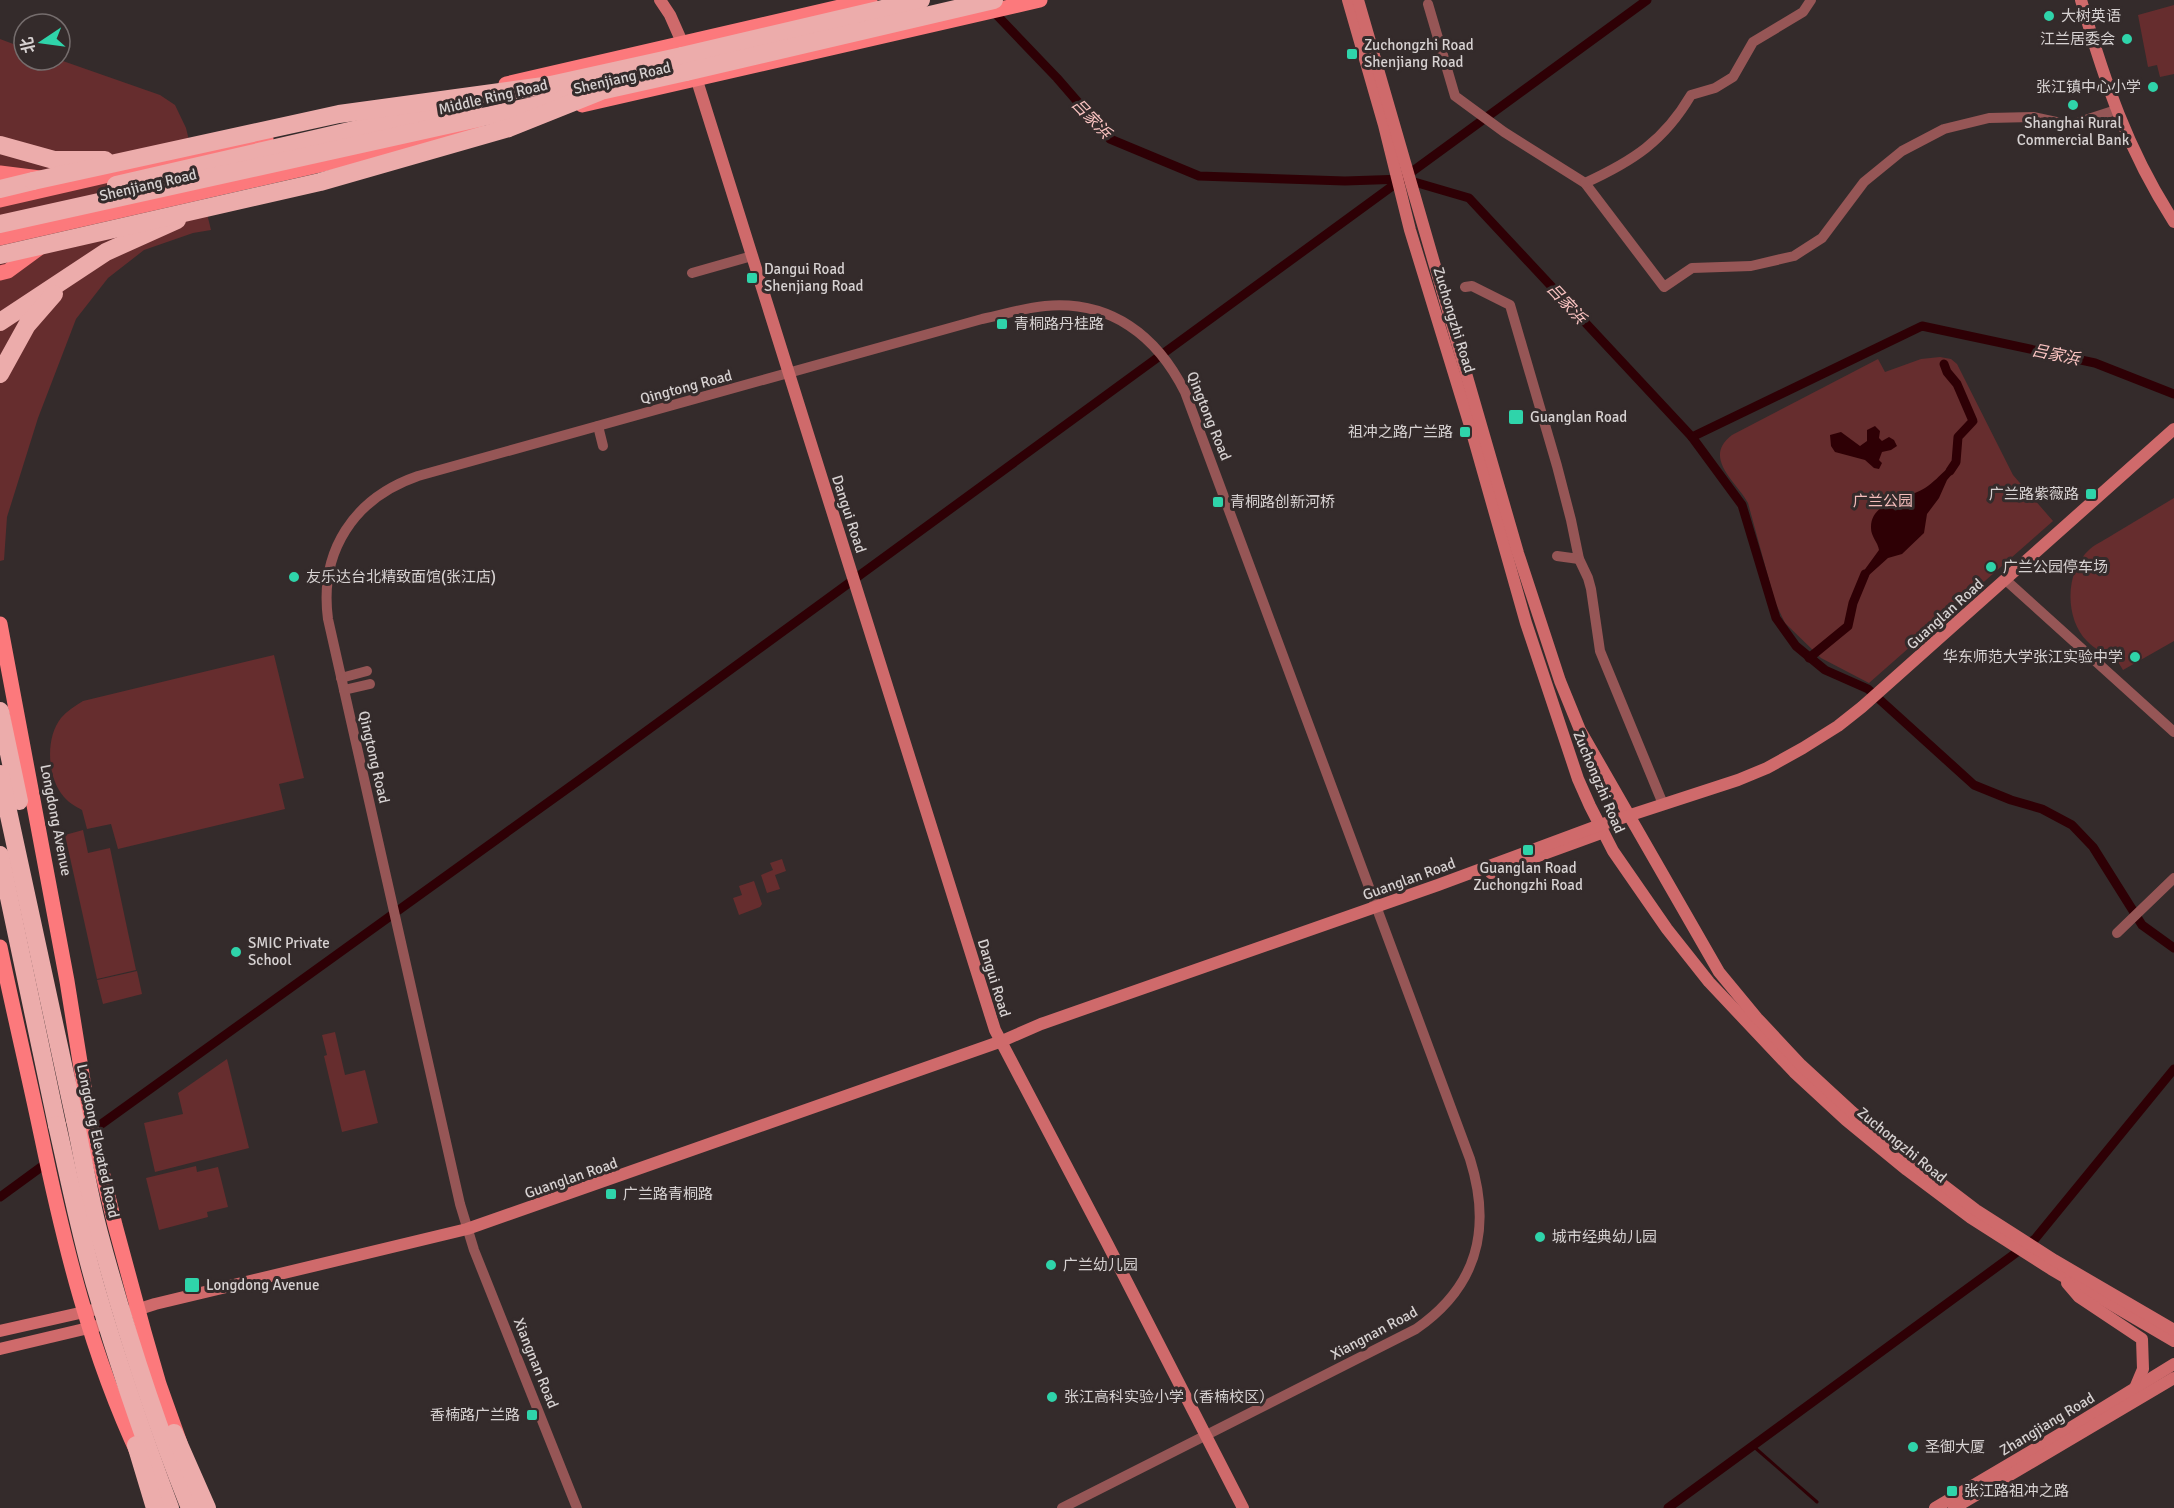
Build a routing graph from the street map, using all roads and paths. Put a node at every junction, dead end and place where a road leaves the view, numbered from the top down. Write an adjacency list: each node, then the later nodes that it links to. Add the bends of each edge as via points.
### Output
1 (660, 0): 12 (street, Dangui Road)
2 (667, 0): 12 (street, Dangui Road, via 676,13)
3 (870, 0): 12 (main road, Shenjiang Road)
4 (921, 0): 14 (highway, Middle Ring Road, bridge)
5 (994, 0): 13 (highway, Middle Ring Road, bridge)
6 (1040, 0): 13 (main road, Shenjiang Road)
7 (1348, 0): 17 (street, Zuchongzhi Road)
8 (1358, 0): 17 (street, Zuchongzhi Road)
9 (1811, 0): 21 (street, via 1803,12 1753,42 1733,76 1715,88 1691,95 1655,142 1619,167)
10 (2081, 0): 16 (street)
11 (1428, 4): 21 (street, via 1455,96)
12 (685, 43): 13 (street, Dangui Road); 22 (main road, Shenjiang Road)
13 (696, 76): 15 (highway, Middle Ring Road); 27 (main road, Shenjiang Road); 32 (street, Dangui Road); 38 (street, Dangui Road)
14 (551, 85): 19 (highway, bridge, via 339,114); 26 (highway, Middle Ring Road, bridge)
15 (599, 92): 25 (highway, bridge, via 509,128 320,182); 29 (highway, Middle Ring Road, bridge)
16 (2116, 110): 21 (street, via 2070,125 2033,117 1989,118 1944,129 1902,151 1864,182 1822,238 1794,256 1751,266 1692,268 1664,287); 28 (street, via 2141,167)
17 (1389, 124): 58 (street, Zuchongzhi Road, via 1560,681 1580,730); 59 (street, Zuchongzhi Road, via 1410,230 1526,624 1563,737)
18 (0, 145): 19 (highway, bridge, via 54,160)
19 (136, 158): 23 (highway, bridge)
20 (0, 173): 22 (main road)
21 (1585, 183)
22 (69, 184): 24 (main road, Shenjiang Road)
23 (0, 189)
24 (0, 200)
25 (206, 209): 31 (highway, bridge); 33 (highway, bridge, via 132,239)
26 (0, 212)
27 (107, 213): 30 (main road, Shenjiang Road); 34 (main road, via 56,235 8,272)
28 (2174, 222)
29 (0, 224)
30 (0, 238)
31 (0, 255)
32 (752, 256): 35 (street); 38 (street, Dangui Road)
33 (82, 267): 37 (highway); 39 (highway, via 27,325)
34 (0, 273)
35 (692, 273)
36 (1465, 287): 45 (street, via 1472,286 1510,305 1557,466)
37 (0, 322)
38 (792, 373): 40 (street, Qingtong Road); 62 (street, Qingtong Road, via 1044,306 1074,306 1102,312 1121,320 1151,342 1174,370 1189,403); 66 (street, Dangui Road, via 994,1030)
39 (0, 374)
40 (598, 426): 43 (street); 49 (street, Qingtong Road, via 410,479 389,488 365,506 345,529 328,578 326,606)
41 (2174, 429): 50 (street, Guanglan Road)
42 (2174, 438): 46 (street, Guanglan Road)
43 (603, 446)
44 (1557, 556): 45 (street)
45 (1579, 559): 57 (street, via 1591,589 1600,651)
46 (2009, 583): 50 (street, Guanglan Road); 55 (street)
47 (0, 624): 70 (main road, Longdong Avenue, via 89,1118)
48 (367, 671): 49 (street)
49 (341, 678): 52 (street, Qingtong Road)
50 (1895, 682): 53 (street, Guanglan Road)
51 (370, 684): 52 (street)
52 (344, 690): 68 (street, Qingtong Road)
53 (1864, 709): 57 (street, Guanglan Road, via 1767,768); 58 (street, Guanglan Road, via 1824,742 1788,763 1740,784)
54 (0, 711): 65 (highway, via 48,943)
55 (2174, 732)
56 (0, 774): 65 (highway, Longdong Elevated Road)
57 (1663, 804): 58 (street, Guanglan Road)
58 (1631, 819): 59 (street, Guanglan Road); 67 (street, Zuchongzhi Road, via 1719,972 1757,1018 1852,1112)
59 (1601, 829): 62 (street, Guanglan Road); 67 (street, Zuchongzhi Road, via 1654,912 1708,982 1794,1072 1907,1170)
60 (0, 855): 76 (highway, bridge, via 77,1213)
61 (2174, 878): 63 (street)
62 (1377, 909): 66 (street, Guanglan Road, via 1076,1020 1016,1041); 82 (street, Xiangnan Road, via 1476,1179 1481,1219 1474,1256 1467,1274 1445,1305 1416,1329)
63 (2117, 933)
64 (0, 947): 71 (main road, via 51,1188)
65 (51, 1010): 75 (highway, Longdong Elevated Road, bridge, via 99,1231)
66 (1002, 1041): 68 (street, Guanglan Road); 82 (street, Dangui Road)
67 (1989, 1224): 69 (street, Zuchongzhi Road)
68 (467, 1229): 70 (street, Guanglan Road); 88 (street, Xiangnan Road)
69 (2054, 1268): 73 (street, Zuchongzhi Road); 77 (street, Zuchongzhi Road); 81 (street, via 2079,1297 2142,1339 2143,1370)
70 (139, 1308): 71 (street); 72 (street); 87 (main road, Longdong Avenue, via 159,1384)
71 (85, 1311): 72 (main road); 74 (street)
72 (90, 1329): 78 (street); 84 (main road, via 112,1394)
73 (2174, 1330)
74 (0, 1331)
75 (130, 1335): 86 (highway, Longdong Elevated Road, bridge); 87 (highway, bridge)
76 (112, 1341): 83 (highway, bridge, via 125,1406); 85 (highway, bridge)
77 (2174, 1341)
78 (0, 1349)
79 (2174, 1364): 81 (street, Zhangjiang Road)
80 (2174, 1378): 92 (street, Zhangjiang Road)
81 (2135, 1388): 91 (street, Zhangjiang Road)
82 (1206, 1436): 89 (street, Xiangnan Road); 90 (street, Dangui Road)
83 (155, 1508)
84 (163, 1508)
85 (170, 1508)
86 (190, 1508)
87 (205, 1508)
88 (577, 1508)
89 (1062, 1508)
90 (1243, 1508)
91 (1935, 1508)
92 (1954, 1508)

